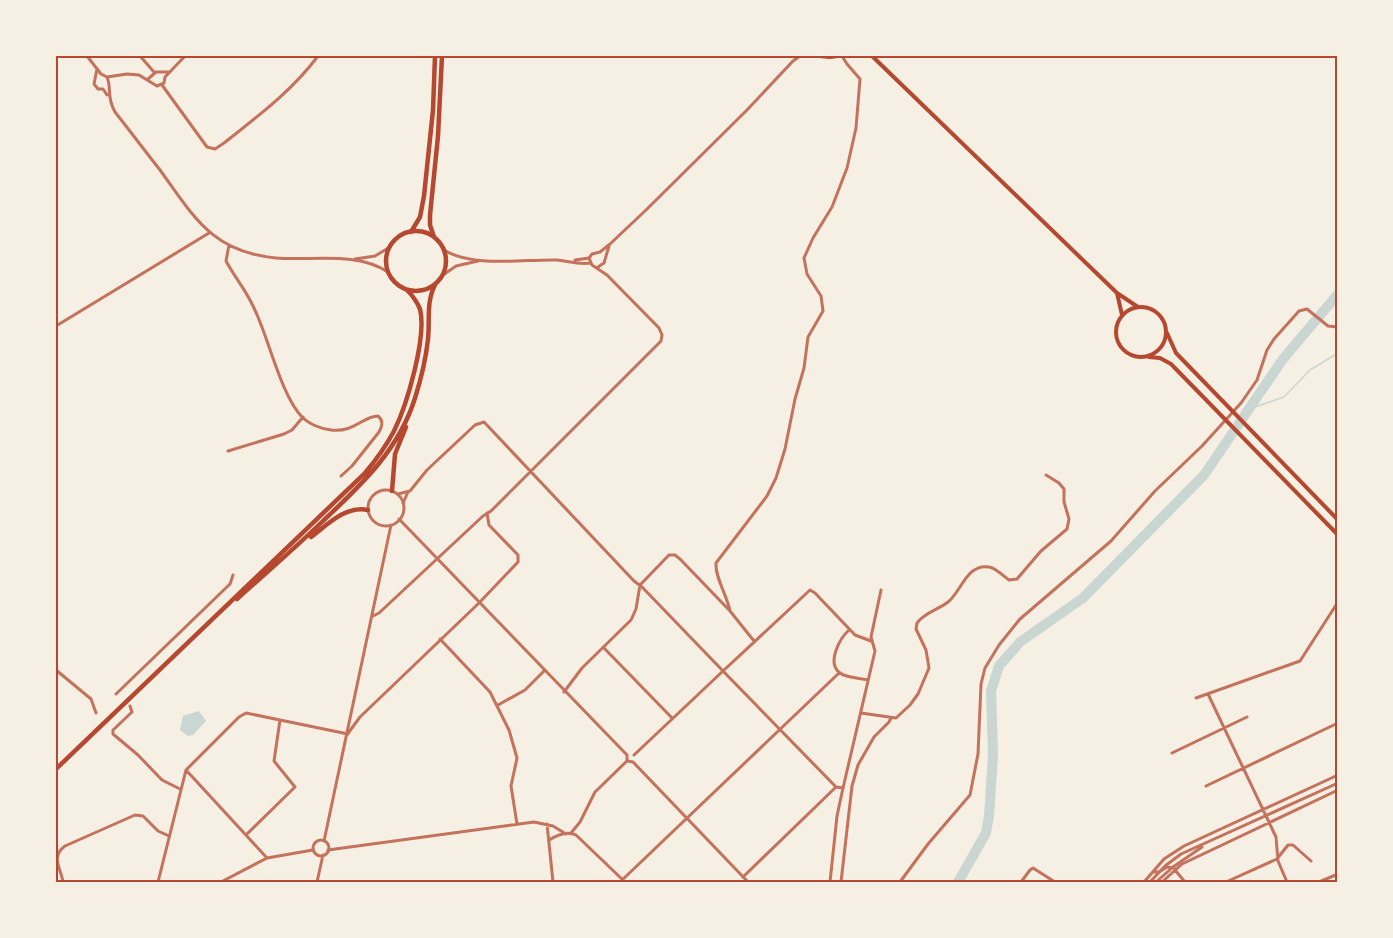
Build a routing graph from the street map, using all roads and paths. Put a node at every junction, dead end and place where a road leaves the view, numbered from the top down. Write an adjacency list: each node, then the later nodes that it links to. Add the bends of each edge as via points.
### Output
1 (87, 56): 18 (street)
2 (140, 56): 21 (street)
3 (185, 56): 17 (street)
4 (318, 56): 24 (street, via 284,94 215,149 207,147)
5 (435, 56): 27 (main road, via 424,196 420,217)
6 (442, 56): 29 (main road, via 430,215)
7 (795, 56): 14 (street)
8 (800, 56): 14 (street)
9 (819, 56): 10 (main road)
10 (838, 56)
11 (843, 56): 82 (street, via 860,79 854,138 835,200 804,258 807,274 821,296 823,311 808,337 790,431 774,484 716,563)
12 (867, 56): 15 (main road)
13 (872, 56): 15 (main road)
14 (793, 61): 30 (street)
15 (877, 62): 48 (main road)
16 (162, 72): 17 (street); 21 (street); 22 (street)
17 (170, 72): 22 (street)
18 (99, 75): 19 (street); 25 (street, via 94,84)
19 (107, 77): 20 (street); 23 (street)
20 (116, 77): 21 (street); 23 (street)
21 (151, 77): 24 (street, via 155,85)
22 (165, 77): 24 (street)
23 (108, 83): 25 (street); 26 (street)
24 (162, 85)
25 (103, 89): 26 (street)
26 (109, 96): 28 (street, via 115,112)
27 (411, 232): 29 (main road); 32 (main road, via 398,237)
28 (209, 233): 31 (street); 51 (street)
29 (434, 237): 33 (main road)
30 (610, 244): 34 (street); 35 (street)
31 (229, 245): 37 (street, via 275,258); 56 (street, via 226,261 252,303 290,398)
32 (390, 247): 37 (street, via 375,256); 43 (main road)
33 (444, 250): 38 (street, via 455,256); 44 (main road)
34 (600, 252): 35 (street); 36 (street)
35 (605, 257): 41 (street)
36 (590, 258): 39 (street); 40 (street)
37 (349, 260): 43 (street, via 370,263)
38 (483, 260): 39 (street); 44 (street, via 456,266)
39 (573, 261): 40 (street)
40 (590, 263): 42 (street)
41 (604, 263): 42 (street); 45 (street)
42 (596, 267): 45 (street)
43 (388, 272): 47 (main road)
44 (443, 274): 46 (main road)
45 (607, 275): 58 (street, via 659,328 662,338)
46 (435, 285): 47 (main road, via 426,290); 55 (main road, via 429,297 427,347)
47 (407, 290): 88 (main road, via 418,306 420,332 408,394 386,445 365,473)
48 (1117, 293): 49 (main road); 50 (main road)
49 (1138, 307): 50 (main road); 53 (main road, via 1147,307 1162,316)
50 (1122, 315): 54 (main road, via 1116,330 1120,346 1132,356)
51 (56, 326)
52 (1338, 327): 161 (street, via 1331,327 1310,311 1299,311 1267,350 1248,395 1111,541 1020,619 999,645 985,668 981,684 978,754 970,795)
53 (1167, 333): 54 (main road, via 1162,348); 69 (main road, via 1185,363)
54 (1149, 357): 74 (main road, via 1166,361 1177,370)
55 (415, 398): 61 (main road, via 395,454); 75 (main road, via 405,425 372,474)
56 (303, 417): 57 (street, via 285,434); 60 (street, via 321,428 338,431 374,416 380,418 379,432)
57 (228, 451)
58 (531, 471): 62 (street, via 488,425 479,422); 66 (street); 78 (street)
59 (1046, 475): 105 (street, via 1064,489 1067,529 1017,579 1009,580 990,567 979,569 968,575 950,601 919,620 916,629 926,650 928,672 910,705 900,716)
60 (341, 476)
61 (392, 491): 63 (street); 65 (street, via 374,494)
62 (408, 492): 63 (street); 64 (street)
63 (398, 494): 64 (street)
64 (403, 504): 67 (street)
65 (368, 510): 72 (street, via 375,522); 75 (main road, via 357,509 340,516)
66 (488, 513): 76 (street); 81 (street, via 489,525 519,558)
67 (402, 515): 68 (street); 71 (street)
68 (399, 519): 70 (street); 71 (street)
69 (1338, 520)
70 (391, 525): 72 (street); 73 (street)
71 (405, 525): 76 (street)
72 (385, 526): 73 (street)
73 (390, 532): 83 (street)
74 (1338, 536)
75 (292, 551): 88 (main road)
76 (437, 559): 81 (street); 83 (street)
77 (233, 575): 96 (street, via 230,584)
78 (640, 585): 82 (street, via 665,558 676,555); 89 (street, via 633,618); 92 (street)
79 (881, 590): 87 (street)
80 (1338, 602): 97 (street, via 1300,661)
81 (479, 603): 85 (street); 91 (street)
82 (730, 611): 86 (street)
83 (373, 616): 110 (street)
84 (849, 630): 86 (street, via 810,591); 87 (street, via 860,639); 93 (street, via 836,651)
85 (440, 639): 99 (street); 110 (street)
86 (754, 640): 92 (street)
87 (871, 641): 94 (street, via 875,651)
88 (188, 642): 117 (main road)
89 (604, 648): 95 (street); 104 (street)
90 (56, 670): 101 (street, via 91,699)
91 (544, 671): 95 (street); 99 (street, via 525,690)
92 (723, 671): 104 (street); 109 (street)
93 (838, 673): 94 (street); 109 (street)
94 (868, 680): 102 (street)
95 (564, 692): 112 (street)
96 (116, 694)
97 (1208, 694): 98 (street); 108 (street)
98 (1196, 698)
99 (498, 705): 130 (street, via 516,754 512,786)
100 (130, 706): 124 (street, via 132,712 113,734 162,780)
101 (96, 713)
102 (861, 713): 105 (street); 123 (street)
103 (1248, 717): 108 (street)
104 (672, 718): 113 (street)
105 (891, 718): 160 (street, via 870,741 858,765)
106 (280, 720): 110 (street); 118 (street, via 242,715); 133 (street, via 274,761 295,785)
107 (1338, 723): 116 (street)
108 (1224, 727): 111 (street); 116 (street)
109 (779, 730): 122 (street); 128 (street)
110 (348, 733): 138 (street)
111 (1172, 753)
112 (627, 755): 113 (street); 114 (street)
113 (634, 755): 115 (street)
114 (627, 761): 115 (street); 132 (street, via 595,792)
115 (633, 762): 128 (street)
116 (1243, 768): 121 (street); 126 (street)
117 (56, 769)
118 (186, 770): 124 (street); 133 (street)
119 (1338, 775): 126 (street)
120 (1338, 783): 127 (street)
121 (1206, 786)
122 (836, 788): 123 (street); 151 (street)
123 (843, 788): 159 (street)
124 (180, 789): 136 (street)
125 (1338, 790): 129 (street)
126 (1263, 809): 127 (street); 135 (street)
127 (1266, 816): 129 (street); 139 (street)
128 (687, 819): 151 (street); 157 (street)
129 (1269, 822): 144 (street, via 1277,841); 147 (street)
130 (517, 824): 131 (street); 141 (street)
131 (547, 824): 134 (street); 137 (street)
132 (571, 833): 134 (street); 157 (street)
133 (247, 834): 143 (street)
134 (566, 834): 137 (street)
135 (1206, 835): 139 (street); 146 (street)
136 (169, 836): 152 (street, via 146,818 135,815 59,850 56,857); 153 (street)
137 (549, 840): 156 (street)
138 (324, 841): 140 (street, via 317,841); 141 (street)
139 (1207, 843): 147 (street); 149 (street, via 1180,854)
140 (314, 850): 142 (street); 143 (street)
141 (328, 850): 142 (street)
142 (323, 855): 155 (street)
143 (267, 858): 154 (street)
144 (1277, 859): 145 (street, via 1291,845); 169 (street); 170 (street)
145 (1311, 861)
146 (1160, 864): 148 (street); 149 (street)
147 (1174, 868): 149 (street); 166 (street); 167 (street); 168 (street)
148 (1151, 872): 149 (street); 164 (street)
149 (1159, 872): 165 (street)
150 (1338, 874): 171 (street)
151 (743, 877): 158 (street)
152 (63, 882)
153 (158, 882)
154 (221, 882)
155 (317, 882)
156 (553, 882)
157 (622, 882)
158 (748, 882)
159 (830, 882)
160 (841, 882)
161 (900, 882)
162 (1021, 882): 163 (street, via 1033,868)
163 (1055, 882)
164 (1144, 882)
165 (1150, 882)
166 (1156, 882)
167 (1162, 882)
168 (1185, 882)
169 (1226, 882)
170 (1287, 882)
171 (1319, 882)

